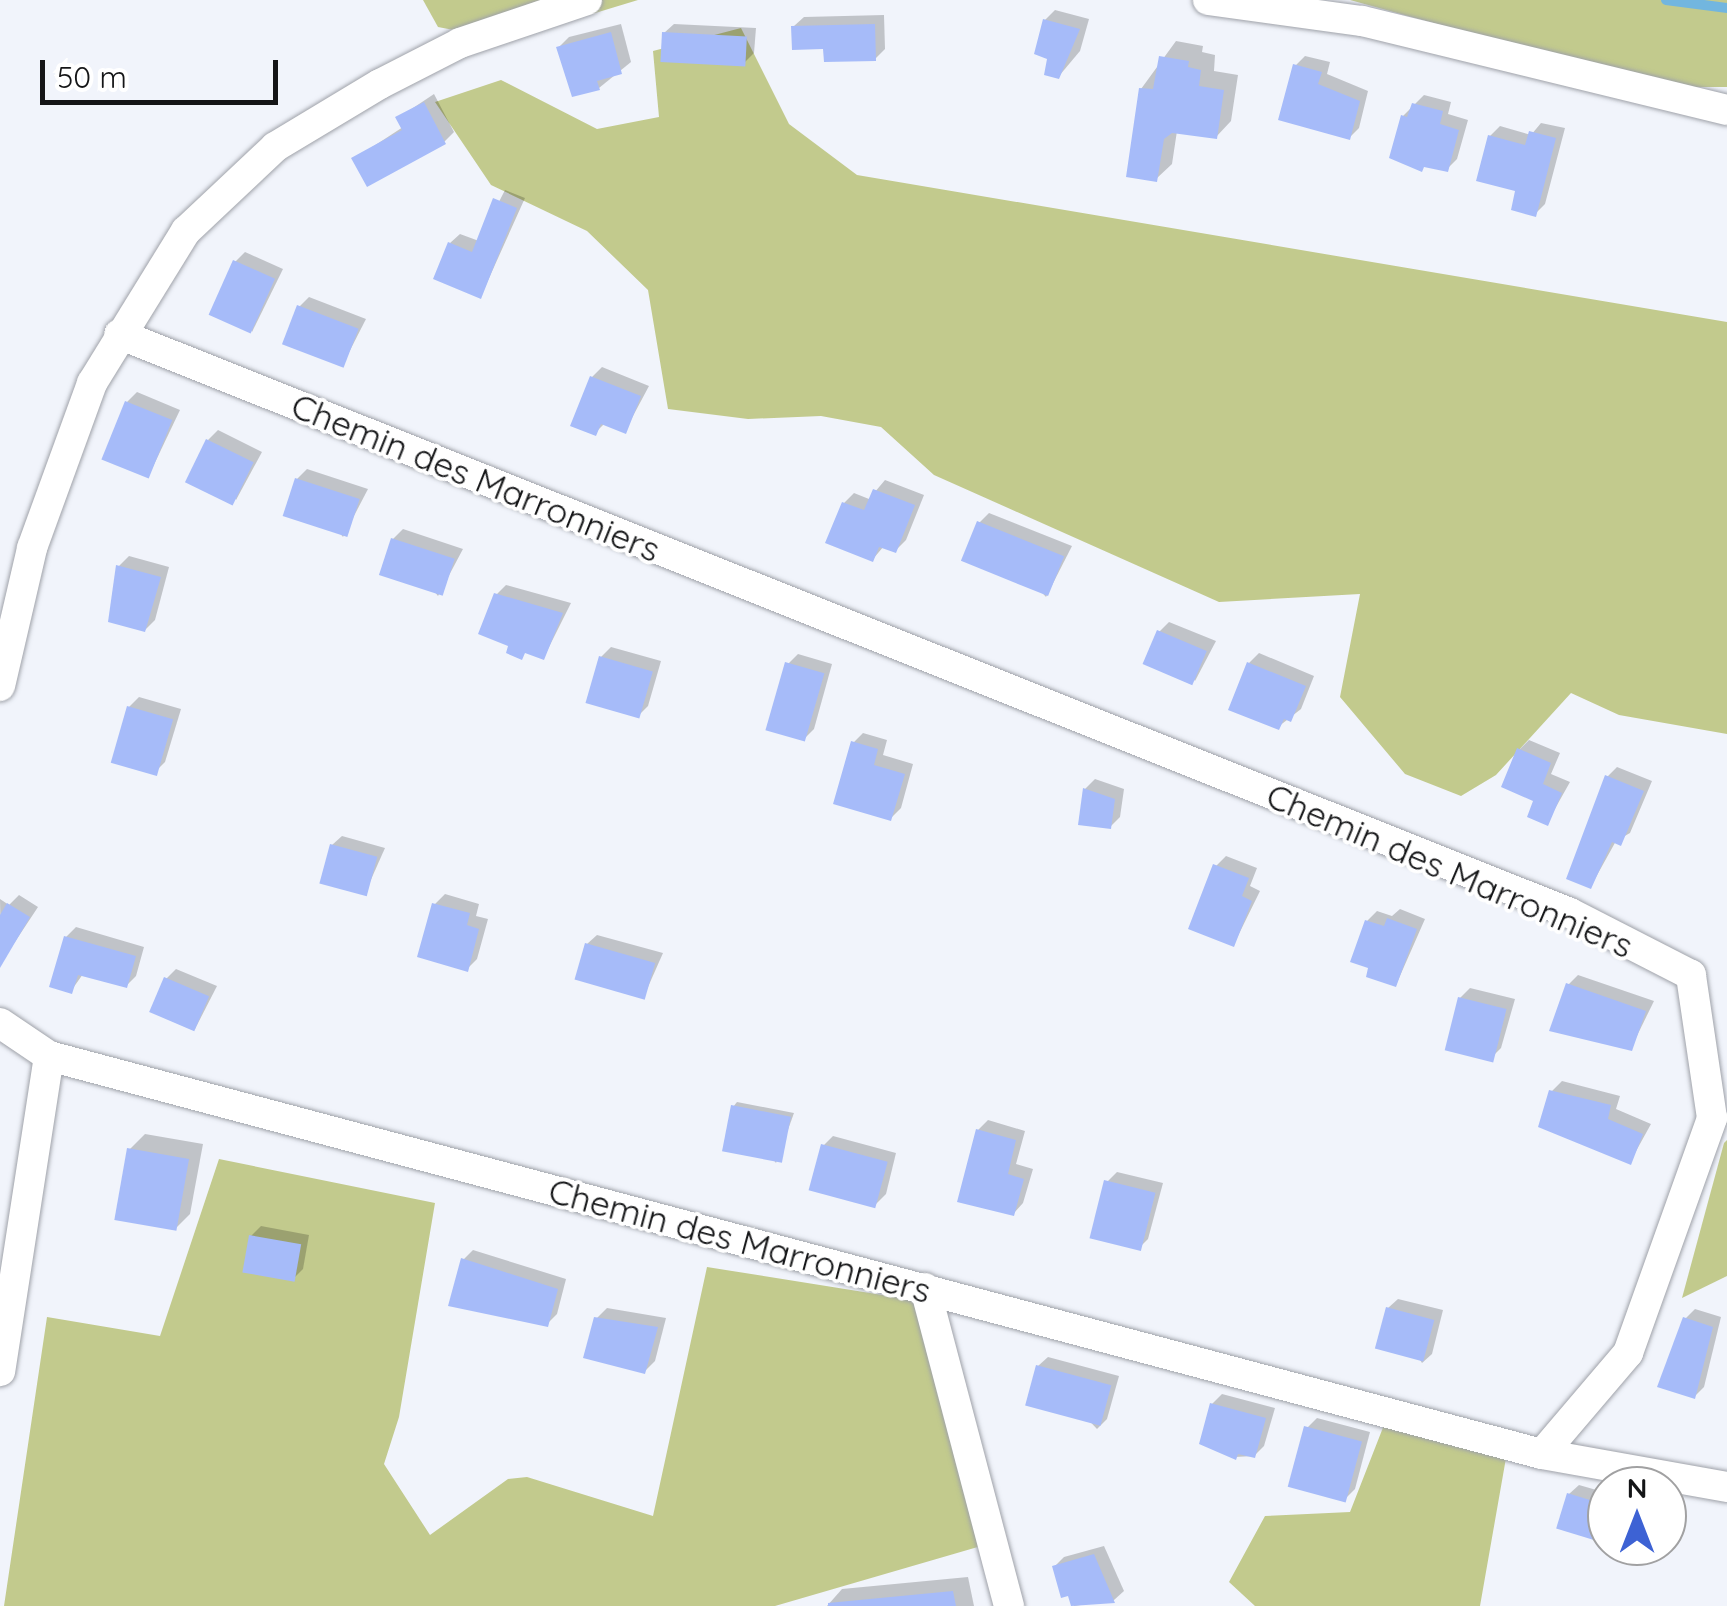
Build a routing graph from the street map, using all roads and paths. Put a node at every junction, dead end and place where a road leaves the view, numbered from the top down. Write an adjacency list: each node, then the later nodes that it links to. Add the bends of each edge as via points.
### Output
1 (588, 0): 4 (street, via 460,43 275,147 186,231)
2 (1208, 0): 3 (street, via 1362,21)
3 (1727, 110)
4 (119, 334): 5 (street, via 92,383 32,548); 10 (street, Chemin des Marronniers, via 1551,906 1691,975 1712,1118 1628,1353)
5 (0, 686)
6 (0, 1023): 7 (street, Chemin des Marronniers)
7 (50, 1056): 8 (street, Chemin des Marronniers); 9 (street)
8 (926, 1288): 10 (street, Chemin des Marronniers); 12 (street)
9 (0, 1371)
10 (1542, 1454): 11 (street)
11 (1727, 1486)
12 (1009, 1606)

